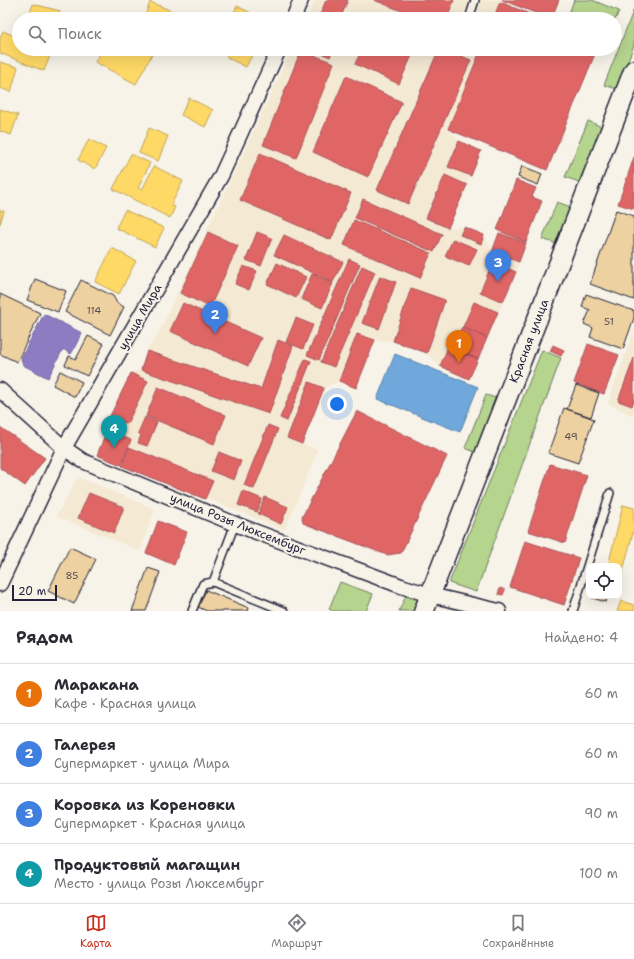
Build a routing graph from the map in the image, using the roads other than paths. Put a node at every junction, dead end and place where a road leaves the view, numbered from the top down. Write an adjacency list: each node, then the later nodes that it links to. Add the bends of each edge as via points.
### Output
1 (301, 0): 3 (street)
2 (475, 0): 4 (lane)
3 (296, 12)
4 (471, 12)
5 (276, 56): 8 (street, улица Мира, via 221,176)
6 (634, 70): 13 (main road, Красная улица)
7 (0, 390): 8 (street, улица Розы Люксембург)
8 (64, 448): 10 (street, улица Розы Люксембург, via 83,461); 12 (street, улица Мира)
9 (610, 493): 17 (lane)
10 (236, 524): 11 (lane); 13 (street, улица Розы Люксембург, via 401,586)
11 (213, 582): 15 (lane, via 203,584); 16 (lane)
12 (0, 584)
13 (427, 603): 14 (street, улица Розы Люксембург)
14 (494, 610)
15 (192, 611)
16 (284, 611)
17 (573, 611)

